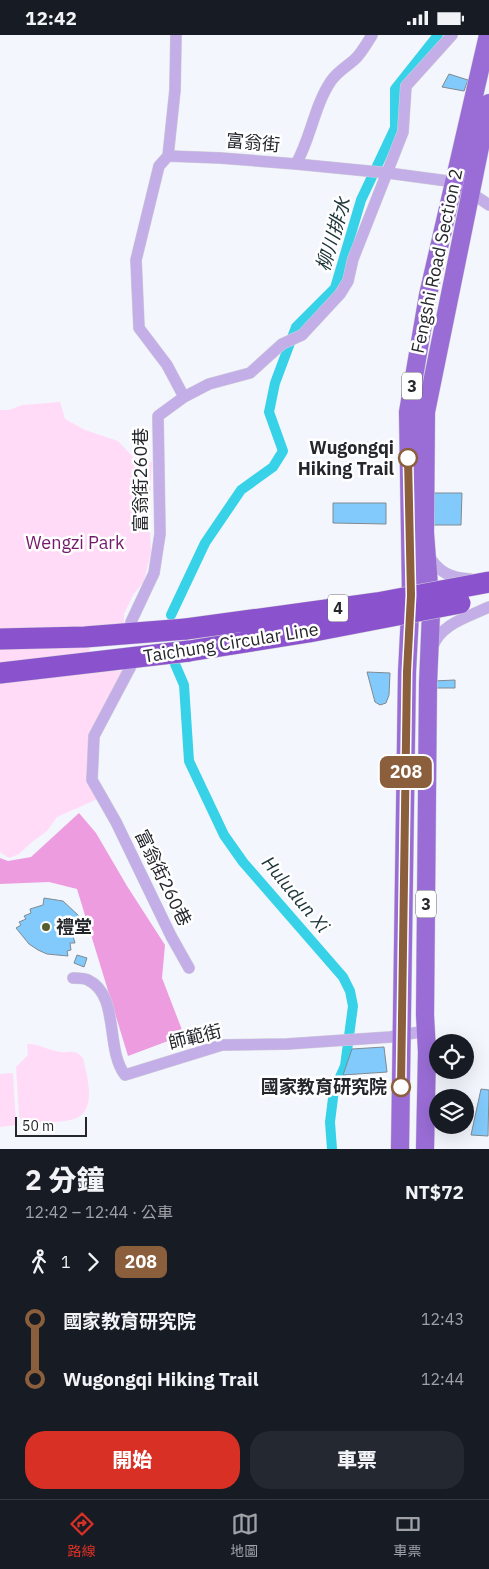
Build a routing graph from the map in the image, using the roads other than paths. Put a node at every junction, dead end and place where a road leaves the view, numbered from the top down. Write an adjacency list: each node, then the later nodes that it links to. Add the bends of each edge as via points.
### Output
1 (176, 35): 6 (street, via 175,90)
2 (372, 35): 7 (street, via 355,59 330,81)
3 (452, 35): 8 (street, via 406,86 403,132)
4 (488, 35): 9 (main road, Fengshi Road Section 2 / 3)
5 (489, 103): 10 (main road, Fengshi Road Section 2 / 3)
6 (168, 156): 7 (street, 富翁街); 12 (street, via 159,166 136,259 135,277 139,328 167,365)
7 (296, 164): 8 (street, 富翁街)
8 (384, 172): 9 (street, 富翁街); 12 (street, via 348,281 340,294 301,335 282,344 250,373 208,384)
9 (455, 182): 10 (street); 16 (main road, Fengshi Road Section 2 / 3, via 428,295 408,412)
10 (471, 192): 11 (street); 13 (main road, Fengshi Road Section 2 / 3, via 426,412)
11 (489, 205)
12 (184, 397): 21 (street, 富翁街260巷, via 158,416 160,534 154,573)
13 (426, 548): 14 (street, via 433,563 448,575); 15 (main road, Fengshi Road Section 2 / 3)
14 (489, 581): 15 (street); 22 (highway, Taichung Circular Line / 4, bridge, via 377,603 186,629 84,637)
15 (430, 591): 16 (street); 19 (main road, Fengshi Road Section 2 / 3)
16 (411, 595): 20 (main road, Fengshi Road Section 2 / 3)
17 (489, 597): 25 (highway, Taichung Circular Line / 4, bridge, via 309,632 189,651)
18 (489, 607): 19 (street); 23 (street, via 445,629 434,642)
19 (431, 613): 20 (street); 23 (main road, Fengshi Road Section 2 / 3)
20 (410, 619): 29 (main road, Fengshi Road Section 2 / 3)
21 (130, 622)
22 (0, 639)
23 (429, 659): 28 (main road, Fengshi Road Section 2 / 3)
24 (131, 666): 26 (street, 富翁街260巷, via 94,736 92,780 116,821)
25 (0, 673)
26 (189, 968)
27 (73, 978): 29 (street, 師範街, via 88,980 101,992 108,1006 115,1057 125,1075 222,1045)
28 (426, 1031): 29 (street, 師範街); 31 (main road, Fengshi Road Section 2 / 3)
29 (403, 1036): 30 (main road, Fengshi Road Section 2 / 3)
30 (400, 1149)
31 (425, 1149)

